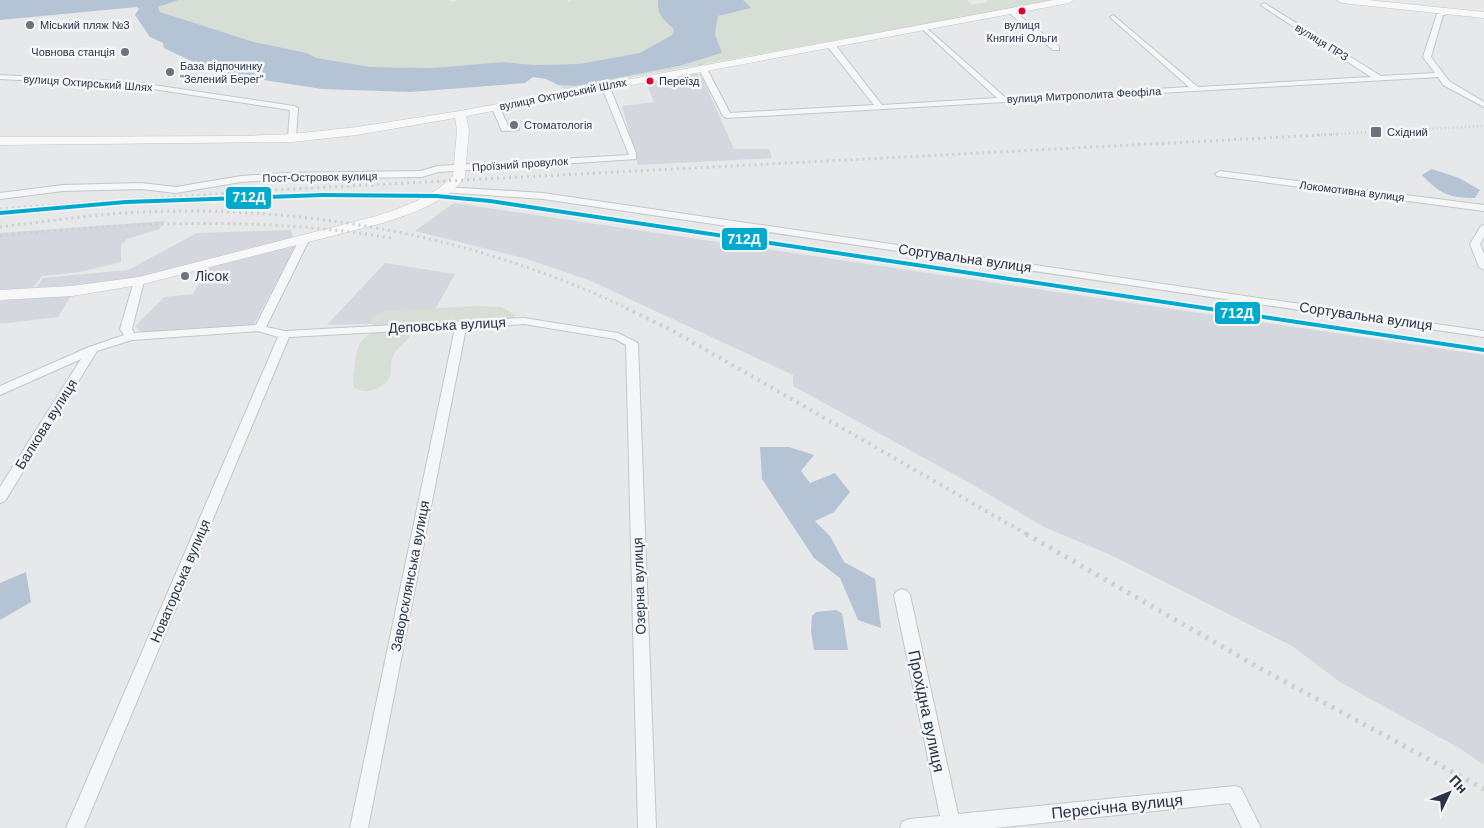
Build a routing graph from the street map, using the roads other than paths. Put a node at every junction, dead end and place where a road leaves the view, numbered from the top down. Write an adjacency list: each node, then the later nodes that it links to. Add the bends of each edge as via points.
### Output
1 (1069, 0): 4 (main road, вулиця Охтирський Шлях)
2 (1342, 0): 5 (main road)
3 (1264, 5): 14 (street, вулиця ПРЗ)
4 (1010, 11): 8 (main road, вулиця Охтирський Шлях); 10 (street)
5 (1451, 12): 6 (main road); 12 (street, via 1440,14 1427,57)
6 (1484, 15)
7 (1113, 17): 16 (street)
8 (923, 27): 9 (main road, вулиця Охтирський Шлях); 17 (street)
9 (830, 44): 11 (main road, вулиця Охтирський Шлях); 19 (street)
10 (1056, 48)
11 (702, 68): 15 (main road, вулиця Охтирський Шлях); 19 (street, вулиця Митрополита Феофіла, via 727,116)
12 (1440, 75): 14 (street, вулиця Митрополита Феофіла); 18 (street, via 1446,83)
13 (0, 76): 23 (street, вулиця Охтирський Шлях, via 132,84 294,108)
14 (1380, 79): 16 (street, вулиця Митрополита Феофіла)
15 (604, 85): 20 (main road, вулиця Охтирський Шлях); 25 (street, Проїзний провулок, via 632,155)
16 (1196, 89): 17 (street, вулиця Митрополита Феофіла)
17 (1004, 100): 19 (street, вулиця Митрополита Феофіла)
18 (1484, 105)
19 (880, 107)
20 (496, 108): 21 (main road, вулиця Охтирський Шлях); 22 (street, via 505,129)
21 (460, 114): 23 (main road, вулиця Охтирський Шлях); 25 (main road, Проїзний провулок)
22 (516, 128)
23 (292, 138): 24 (main road, вулиця Охтирський Шлях)
24 (0, 141)
25 (461, 168): 27 (main road, via 459,176); 28 (street, Пост-Островок вулиця, via 422,174 242,179 176,190 141,186 63,188)
26 (1220, 174): 29 (street, Локомотивна вулиця)
27 (445, 190): 31 (main road, via 400,212); 38 (street, Сортувальна вулиця, via 543,196)
28 (0, 196)
29 (1484, 208)
30 (1484, 228): 32 (street, via 1475,244)
31 (305, 238): 33 (main road); 36 (street)
32 (1484, 267)
33 (139, 281): 34 (main road, via 72,291); 39 (street, via 126,329)
34 (0, 295)
35 (461, 324): 37 (street, Деповська вулиця); 40 (street, Деповська вулиця, via 524,321 618,336); 47 (street, Заворсклянська вулиця)
36 (260, 328): 37 (street, Деповська вулиця); 39 (street, Деповська вулиця)
37 (285, 334): 46 (street, Новаторська вулиця)
38 (1484, 334)
39 (131, 336): 41 (street, Деповська вулиця)
40 (632, 343): 48 (street, Озерна вулиця)
41 (92, 349): 42 (street, Деповська вулиця); 43 (street, Балкова вулиця)
42 (0, 390)
43 (0, 498)
44 (902, 595): 45 (street, Прохідна вулиця)
45 (952, 826): 49 (street, Пересічна вулиця); 50 (street, Пересічна вулиця, via 1235,794)
46 (75, 828)
47 (359, 828)
48 (647, 828)
49 (909, 828)
50 (1252, 828)

